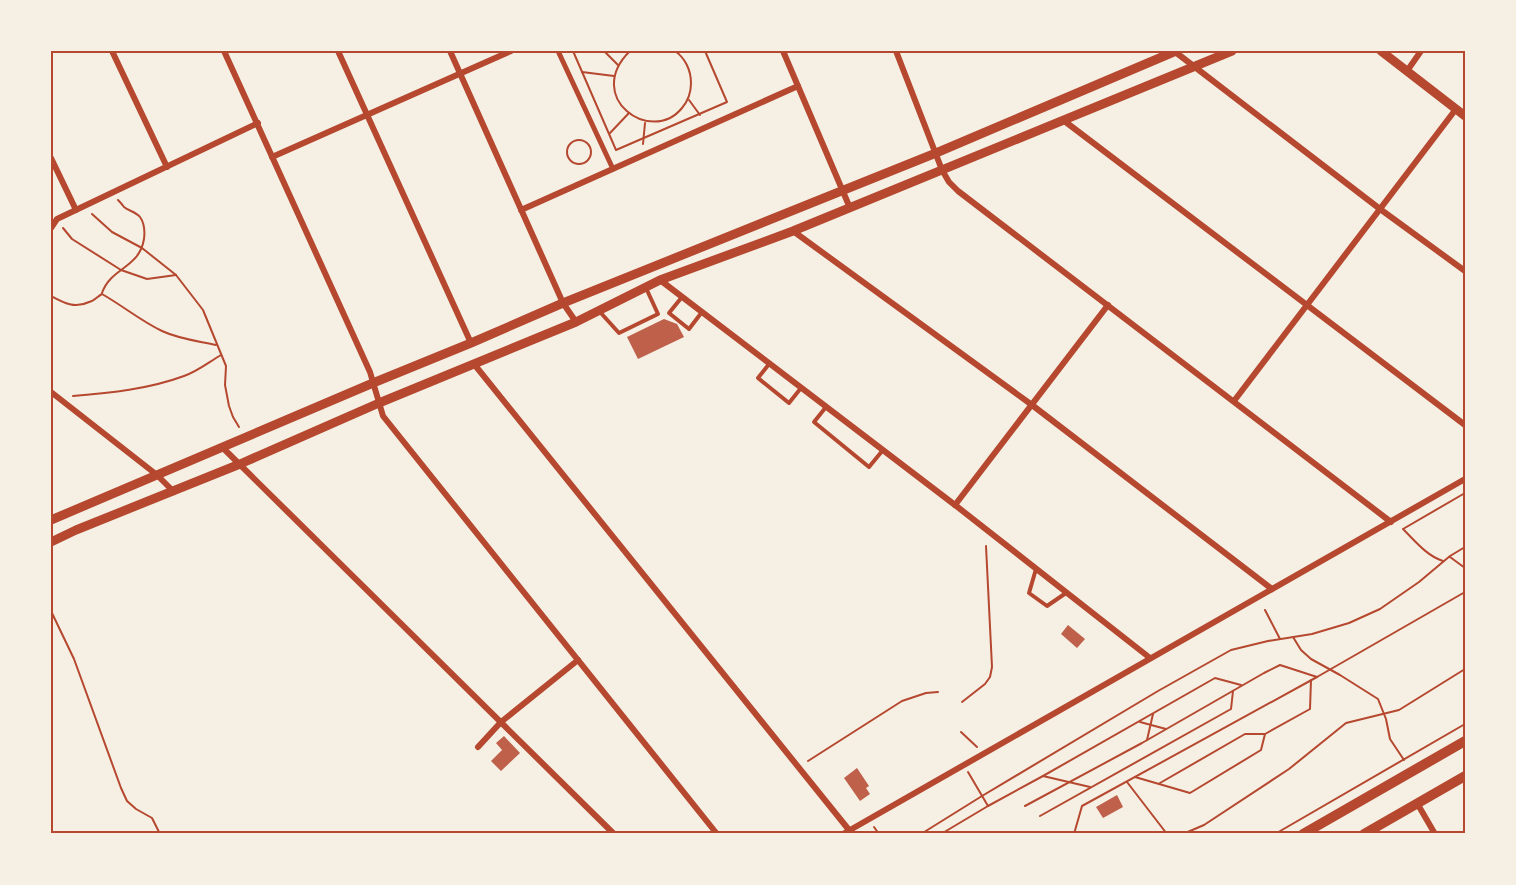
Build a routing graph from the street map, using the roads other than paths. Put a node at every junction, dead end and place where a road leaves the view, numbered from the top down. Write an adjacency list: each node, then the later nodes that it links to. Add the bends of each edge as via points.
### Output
1 (112, 51): 25 (street)
2 (224, 51): 21 (street)
3 (338, 51): 18 (street)
4 (450, 51): 15 (street)
5 (511, 51): 15 (street)
6 (558, 51): 26 (street)
7 (783, 51): 16 (street)
8 (896, 51): 22 (street)
9 (1175, 51): 13 (street); 22 (street)
10 (1232, 51): 13 (street)
11 (1381, 51): 14 (street)
12 (1421, 51): 14 (street)
13 (1195, 66): 20 (street); 30 (street)
14 (1407, 71): 17 (street)
15 (460, 74): 18 (street); 32 (street)
16 (798, 86): 26 (street); 28 (street)
17 (1456, 109): 19 (street); 30 (street)
18 (367, 115): 23 (street); 46 (street)
19 (1465, 116)
20 (1063, 120): 27 (street); 41 (street)
21 (258, 123): 23 (street); 25 (street)
22 (936, 153): 27 (street); 28 (street)
23 (272, 157): 49 (street)
24 (51, 158): 31 (street)
25 (166, 167): 31 (street)
26 (613, 169): 32 (street)
27 (942, 170): 29 (street); 42 (street, via 958,191)
28 (843, 189): 29 (street); 40 (street)
29 (850, 208): 35 (street)
30 (1380, 209): 36 (street); 41 (street)
31 (76, 210): 33 (street)
32 (521, 210): 40 (street)
33 (54, 217): 34 (street)
34 (51, 228)
35 (793, 231): 37 (street); 54 (street)
36 (1465, 271)
37 (660, 280): 38 (street); 39 (street)
38 (646, 287): 43 (street); 43 (lane, via 658,314 619,333)
39 (682, 297): 44 (street); 44 (lane, via 669,313 689,329)
40 (563, 303): 45 (street); 46 (street)
41 (1306, 305): 52 (street); 56 (street)
42 (1108, 306): 52 (street); 54 (street)
43 (599, 310): 45 (street)
44 (702, 312): 48 (street)
45 (576, 322): 47 (street)
46 (471, 343): 49 (street)
47 (474, 364): 53 (street); 77 (street)
48 (770, 364): 50 (street); 50 (lane, via 758,378 789,403)
49 (373, 383): 53 (street); 57 (street)
50 (801, 388): 55 (street)
51 (51, 392): 60 (street)
52 (1234, 401): 65 (street)
53 (379, 403): 59 (street); 71 (street, via 383,416)
54 (1032, 405): 63 (street); 68 (street)
55 (826, 407): 58 (street); 58 (lane, via 814,422 869,467)
56 (1465, 425)
57 (222, 447): 59 (street); 60 (street)
58 (883, 450): 63 (street)
59 (240, 464): 62 (street); 72 (street)
60 (157, 475): 62 (street); 64 (street)
61 (1465, 479): 65 (street)
62 (174, 492): 66 (street)
63 (955, 506): 67 (street)
64 (51, 520)
65 (1391, 522): 68 (street)
66 (51, 542)
67 (1036, 568): 69 (street); 69 (lane, via 1029,593 1047,606)
68 (1272, 589): 70 (street)
69 (1067, 592): 70 (street)
70 (1150, 658): 77 (street)
71 (578, 660): 72 (street); 79 (street)
72 (501, 722): 74 (street); 78 (street)
73 (1465, 741): 80 (main road)
74 (478, 747)
75 (1465, 776): 76 (main road)
76 (1417, 803): 81 (main road); 82 (street)
77 (846, 832)
78 (614, 834)
79 (717, 834)
80 (1303, 834)
81 (1364, 834)
82 (1435, 834)

